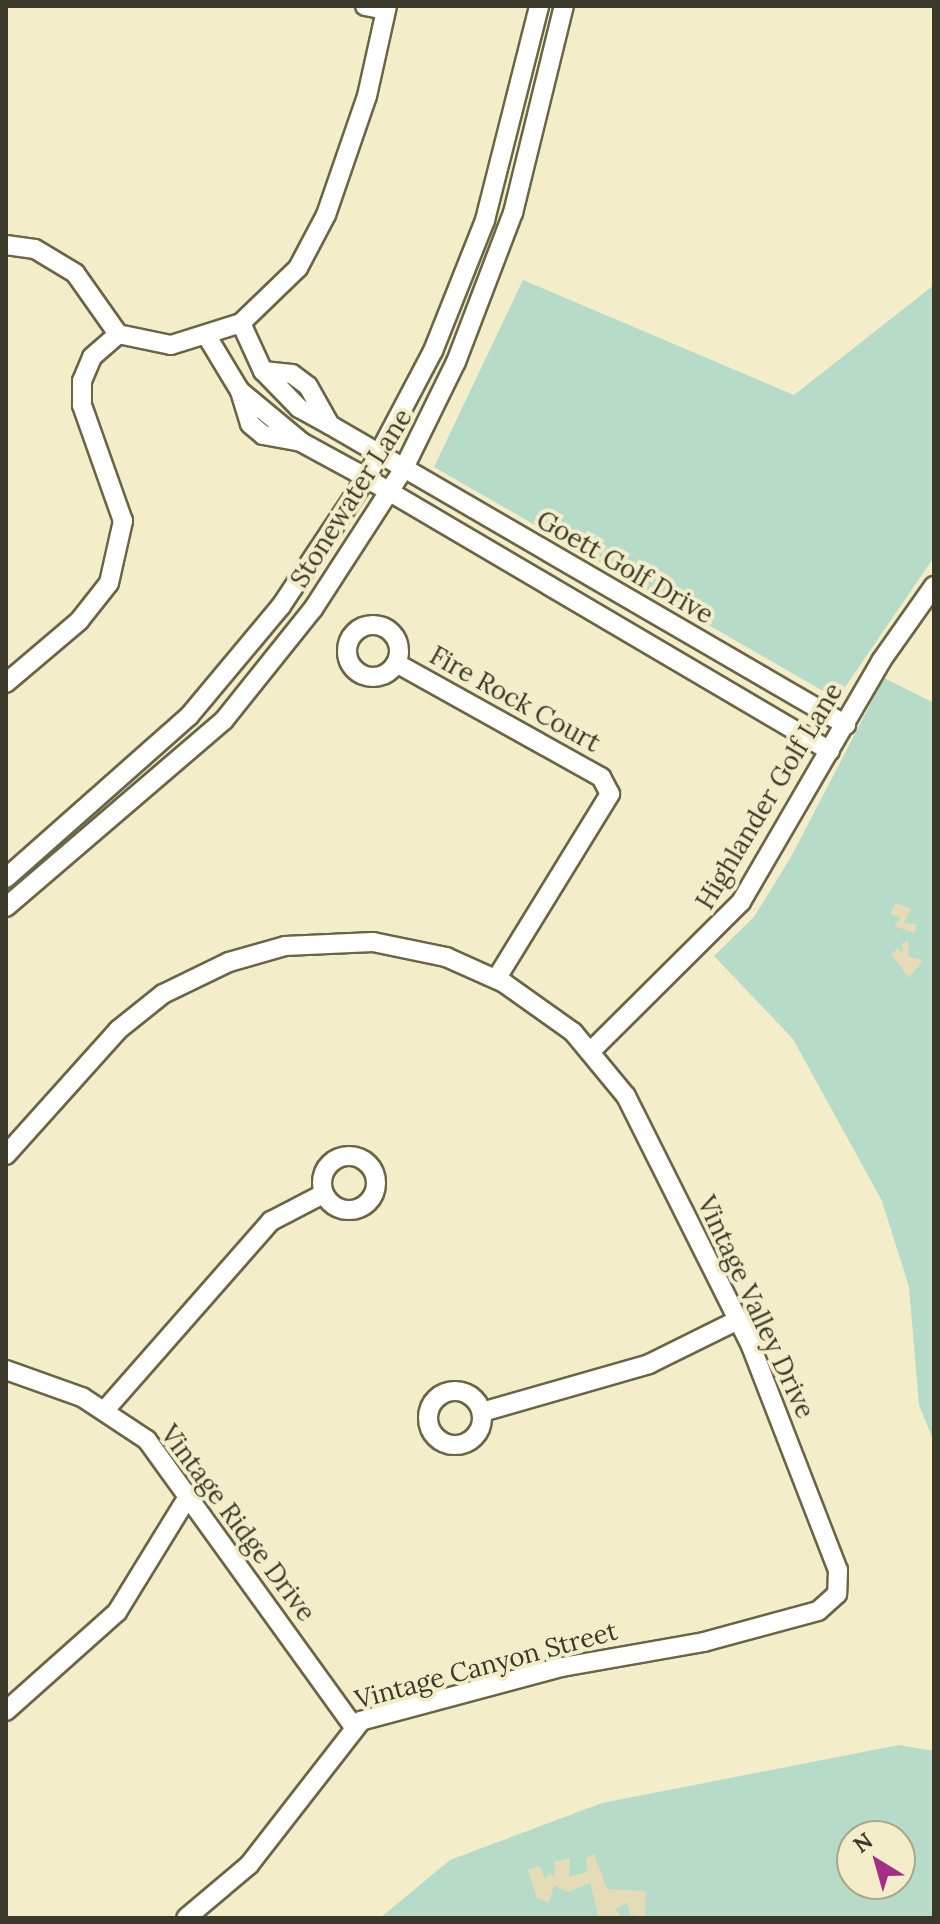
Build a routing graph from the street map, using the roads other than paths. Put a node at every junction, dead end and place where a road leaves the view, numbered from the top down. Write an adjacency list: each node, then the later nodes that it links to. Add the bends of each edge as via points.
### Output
1 (365, 6): 4 (street)
2 (539, 6): 9 (street, Stonewater Lane, via 485,220 433,351)
3 (564, 6): 10 (street, Stonewater Lane, via 513,213 456,362)
4 (386, 8): 6 (street, via 367,96 326,215 283,288)
5 (6, 245): 7 (street, via 35,249 75,273)
6 (241, 323): 8 (street); 9 (street, Goett Golf Drive, via 263,371 299,408)
7 (118, 334): 8 (street, via 171,345); 15 (street, via 92,357 82,381 82,405 123,521 113,572 79,621)
8 (208, 338): 11 (street, Goett Golf Drive, via 240,391 301,442)
9 (379, 454): 10 (street, Goett Golf Drive); 11 (street, Stonewater Lane)
10 (403, 470): 12 (street, Stonewater Lane); 16 (street, Goett Golf Drive)
11 (366, 478): 12 (street, Goett Golf Drive); 18 (street, Stonewater Lane, via 281,606 189,716)
12 (390, 492): 17 (street, Goett Golf Drive); 19 (street, Stonewater Lane, via 313,609 224,720)
13 (934, 586): 16 (street, Highlander Golf Lane)
14 (396, 663): 20 (street, Fire Rock Court, via 606,784 607,804)
15 (6, 683)
16 (846, 725): 17 (street, Highlander Golf Lane)
17 (830, 751): 21 (street, Highlander Golf Lane, via 730,915)
18 (6, 878)
19 (6, 907)
20 (496, 979): 21 (street, Vintage Valley Drive); 22 (street, Vintage Valley Drive, via 446,957 373,942 315,942 229,962 128,1021)
21 (592, 1050): 24 (street, Vintage Valley Drive, via 641,1123)
22 (6, 1155)
23 (323, 1194): 26 (street, via 271,1221)
24 (738, 1320): 27 (street, via 649,1364); 29 (street, Vintage Valley Drive, via 838,1570)
25 (6, 1370): 26 (street, Vintage Ridge Drive)
26 (105, 1410): 28 (street, Vintage Ridge Drive, via 147,1440)
27 (482, 1412)
28 (189, 1495): 30 (street, via 117,1612); 31 (street, Vintage Ridge Drive)
29 (833, 1599): 31 (street, Vintage Canyon Street, via 818,1611 704,1642 562,1667)
30 (6, 1711)
31 (353, 1726): 32 (street, Vintage Canyon Street, via 268,1844)
32 (186, 1918)

